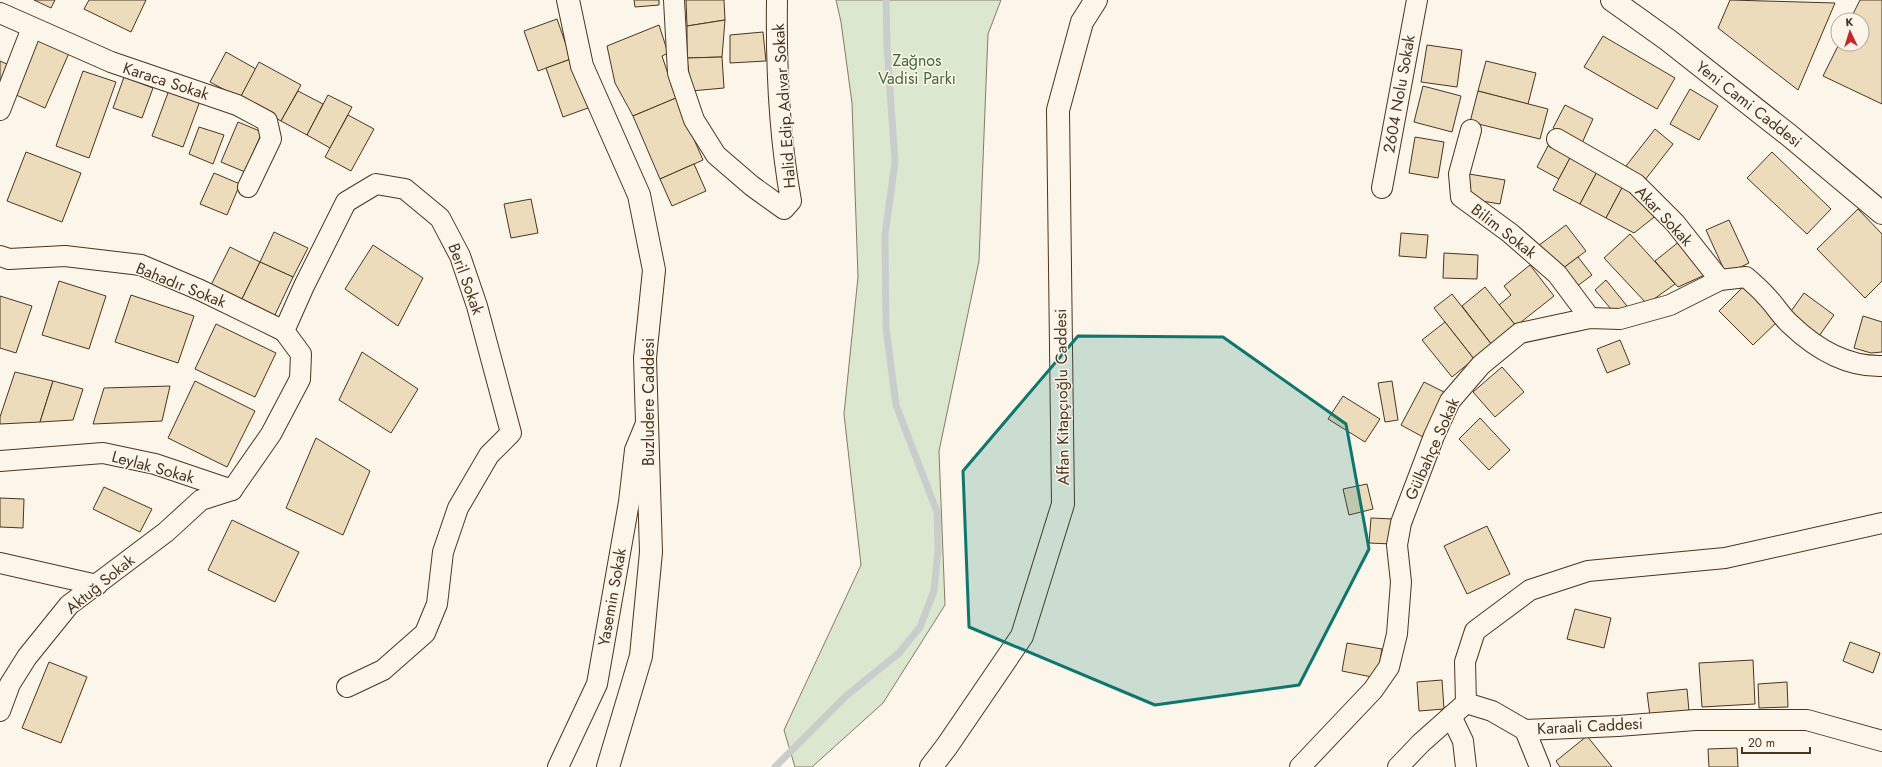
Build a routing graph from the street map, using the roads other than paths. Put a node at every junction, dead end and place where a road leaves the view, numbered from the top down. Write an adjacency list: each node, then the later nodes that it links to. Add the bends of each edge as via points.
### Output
1 (568, 0): 20 (street, Buzludere Caddesi, via 582,66 638,194 654,270 645,358)
2 (674, 0): 3 (street, Halid Edip Adıvar Sokak, via 678,73 694,120 716,155 784,209 791,201 785,166)
3 (777, 0)
4 (1096, 0): 34 (street, Affan Kitapçıoğlu Caddesi, via 1082,22 1058,110 1063,504 1022,636)
5 (1417, 0): 13 (street, 2604 Nolu Sokak)
6 (1612, 0): 14 (street, Yeni Cami Caddesi, via 1680,49)
7 (0, 13): 8 (street, Karaca Sokak)
8 (32, 28): 9 (street); 12 (street, Karaca Sokak, via 111,62 237,105 267,121 271,139)
9 (0, 110)
10 (1471, 130): 17 (street, Bilim Sokak, via 1459,174 1461,197 1510,233 1557,274)
11 (1557, 139): 16 (street, Akar Sokak, via 1636,184 1675,223)
12 (248, 187)
13 (1382, 188)
14 (1882, 213)
15 (0, 256): 18 (street, Bahadır Sokak, via 9,259 65,256 141,265 200,290)
16 (1720, 280): 17 (street, Gülbahçe Sokak, via 1670,305 1620,319); 19 (street, Gülbahçe Sokak, via 1746,277 1766,295 1790,324 1826,351 1849,362)
17 (1590, 318): 35 (street, Gülbahçe Sokak, via 1520,333 1481,365 1450,401 1400,523 1397,545 1401,582 1397,634 1389,667 1373,690)
18 (284, 331): 22 (street, via 301,354 300,379 271,434); 26 (street, Beril Sokak, via 346,202 376,184 405,189 440,218 460,256 477,306 511,433 489,455 458,508 443,552 437,604 425,633 383,670)
19 (1882, 366)
20 (647, 421): 32 (street, Yasemin Sokak, via 635,450 629,502 596,684); 33 (street, Buzludere Caddesi, via 651,552 641,656)
21 (0, 461): 22 (street, Leylak Sokak, via 103,453 155,464)
22 (232, 490): 25 (street, Aktuğ Sokak, via 202,500 166,532)
23 (1882, 523): 27 (street, via 1725,558 1588,571 1530,590 1475,630 1466,662)
24 (0, 563): 25 (street)
25 (97, 585): 28 (street, Aktuğ Sokak, via 69,605 27,657 10,684)
26 (347, 687)
27 (1466, 703): 29 (street); 30 (street, Karaali Caddesi, via 1492,711)
28 (0, 712)
29 (1451, 716): 36 (street, via 1420,743); 37 (street, via 1463,742)
30 (1525, 730): 31 (street, Karaali Caddesi, via 1695,720 1807,720); 38 (street)
31 (1882, 741)
32 (558, 767)
33 (608, 767)
34 (931, 767)
35 (1300, 767)
36 (1398, 767)
37 (1466, 767)
38 (1540, 767)

